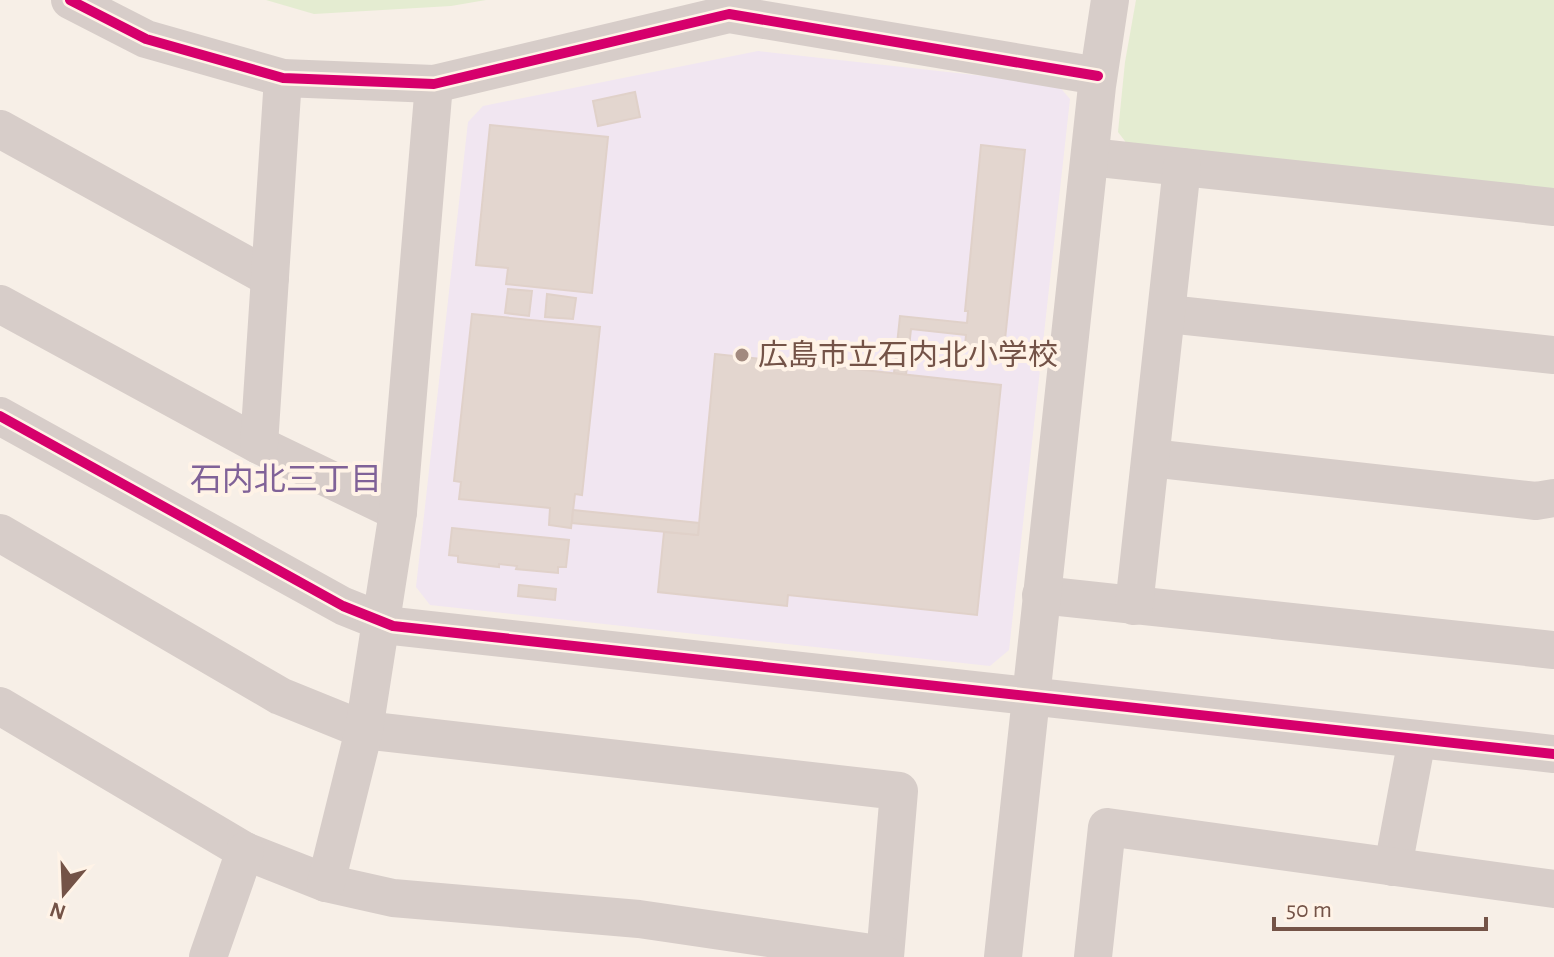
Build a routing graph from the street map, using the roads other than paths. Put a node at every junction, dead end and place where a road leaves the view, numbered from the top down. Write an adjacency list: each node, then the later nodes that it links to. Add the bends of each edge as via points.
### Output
1 (70, 0): 4 (street, via 146,39)
2 (1110, 0): 3 (street)
3 (1098, 76): 5 (street, via 729,14); 7 (street)
4 (283, 78): 5 (street); 10 (street)
5 (434, 84): 18 (street)
6 (0, 129): 10 (street)
7 (1090, 157): 8 (street); 20 (street)
8 (1182, 167): 9 (street); 12 (street)
9 (1554, 207)
10 (270, 278): 15 (street)
11 (3, 313): 15 (street)
12 (1168, 314): 13 (street); 16 (street)
13 (1554, 355)
14 (0, 416): 22 (street)
15 (259, 445): 18 (street)
16 (1151, 458): 17 (street, via 1536,501); 21 (street)
17 (1554, 498)
18 (398, 512): 22 (street)
19 (0, 533): 26 (street, via 280,696)
20 (1041, 595): 21 (street); 24 (street)
21 (1134, 606): 23 (street)
22 (381, 622): 24 (street); 26 (street)
23 (1554, 650)
24 (1029, 696): 27 (street); 35 (street)
25 (0, 706): 29 (street)
26 (364, 730): 31 (street); 33 (street, via 899,791)
27 (1417, 739): 28 (street); 30 (street)
28 (1554, 754)
29 (245, 851): 31 (street); 34 (street)
30 (1393, 867): 32 (street); 36 (street, via 1107,827)
31 (326, 883): 33 (street, via 393,898 639,919)
32 (1554, 889)
33 (885, 956)
34 (208, 957)
35 (1003, 957)
36 (1093, 957)

